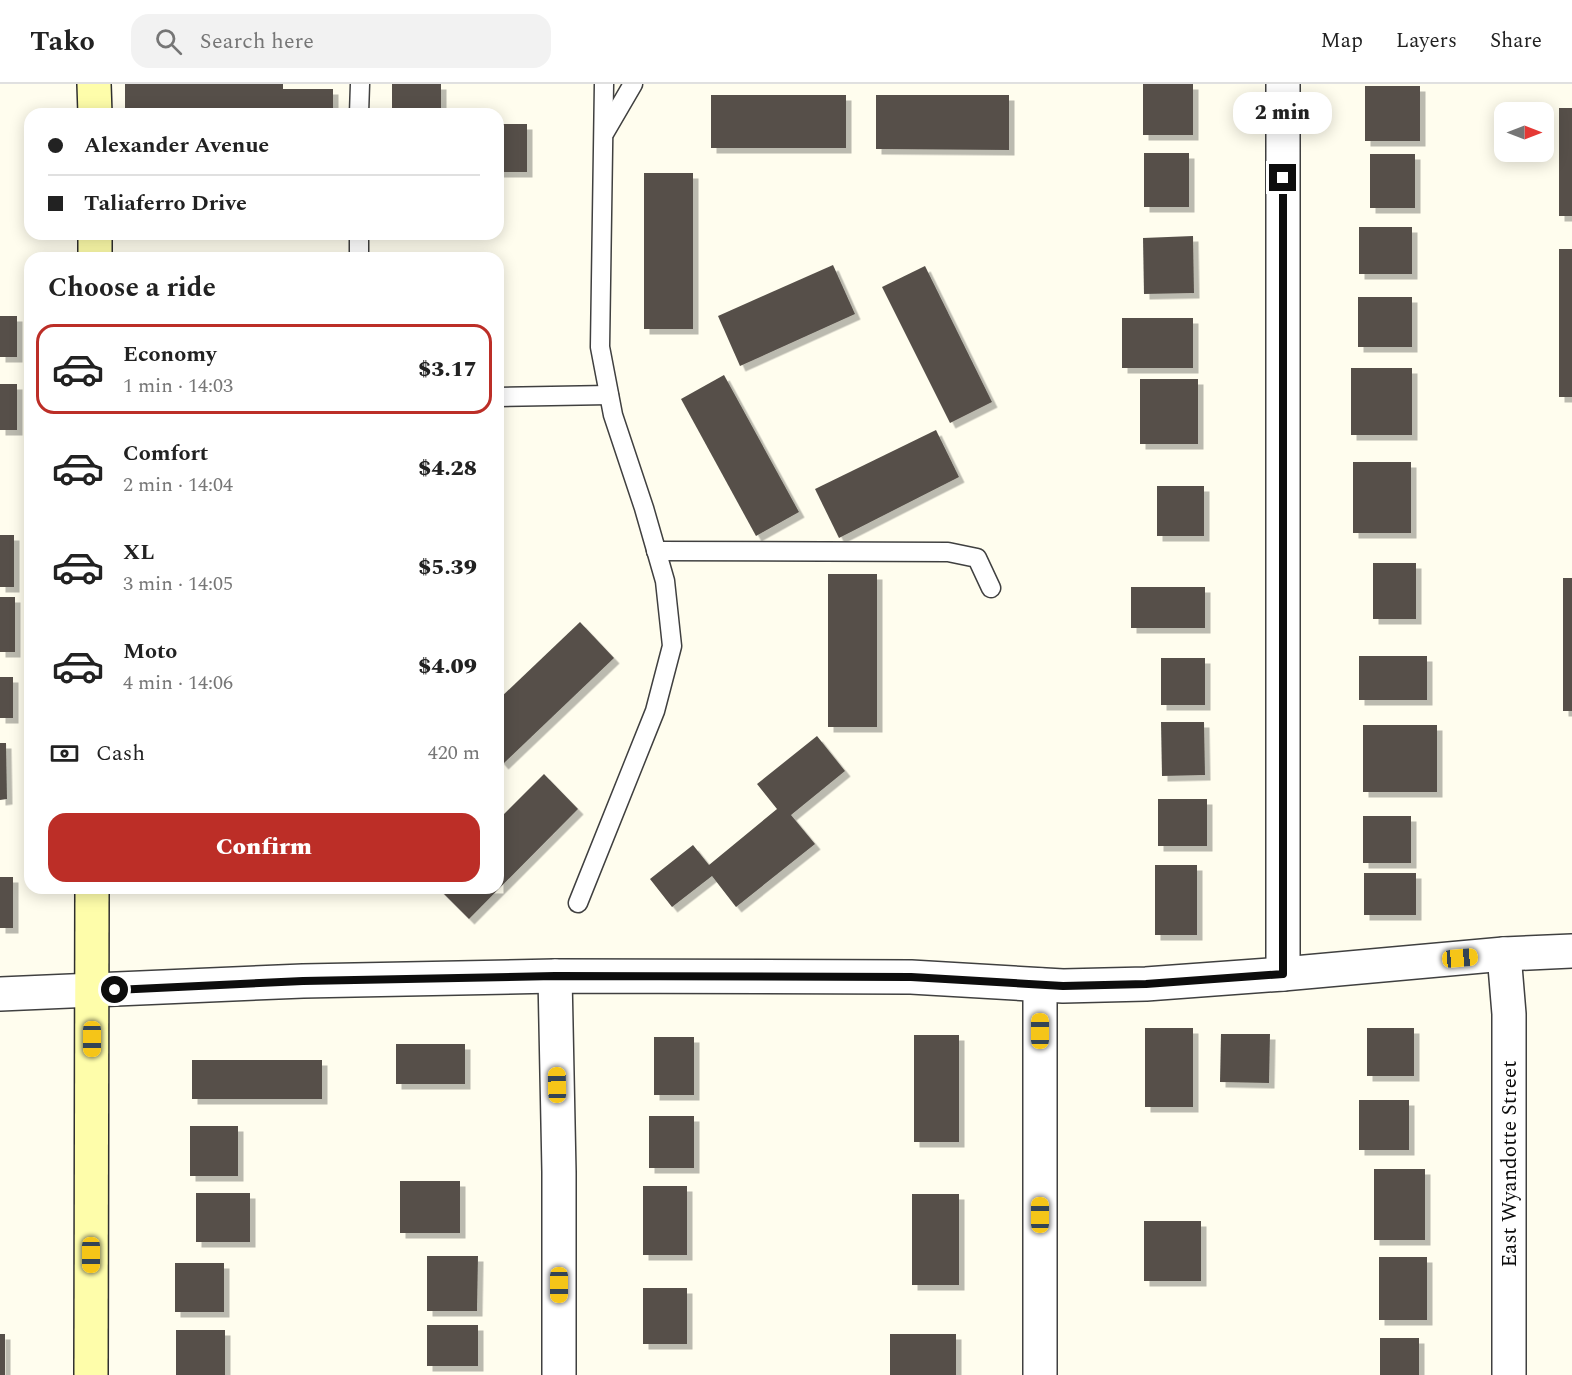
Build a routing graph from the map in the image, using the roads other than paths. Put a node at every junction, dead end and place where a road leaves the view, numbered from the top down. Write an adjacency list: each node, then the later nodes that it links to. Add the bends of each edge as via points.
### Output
1 (94, 84): 6 (street)
2 (360, 84): 7 (lane)
3 (604, 84): 8 (lane)
4 (633, 84): 8 (lane)
5 (1283, 84): 17 (street)
6 (94, 108)
7 (359, 108)
8 (603, 136): 9 (lane, via 600,347)
9 (609, 395): 10 (lane); 11 (lane)
10 (504, 397)
11 (657, 551): 12 (lane, via 948,552 977,558); 14 (lane, via 665,581 672,646 656,711)
12 (991, 588)
13 (92, 894): 20 (street)
14 (578, 903)
15 (1572, 951): 16 (street)
16 (1504, 954): 17 (street); 25 (street, East Wyandotte Street, via 1509,1014)
17 (1283, 974): 19 (street, via 1146,984)
18 (555, 976): 19 (street, via 911,977); 20 (street, via 303,981); 23 (street)
19 (1040, 985): 24 (street)
20 (92, 991): 21 (street); 22 (street)
21 (0, 994)
22 (91, 1375)
23 (559, 1375)
24 (1040, 1375)
25 (1509, 1375)

